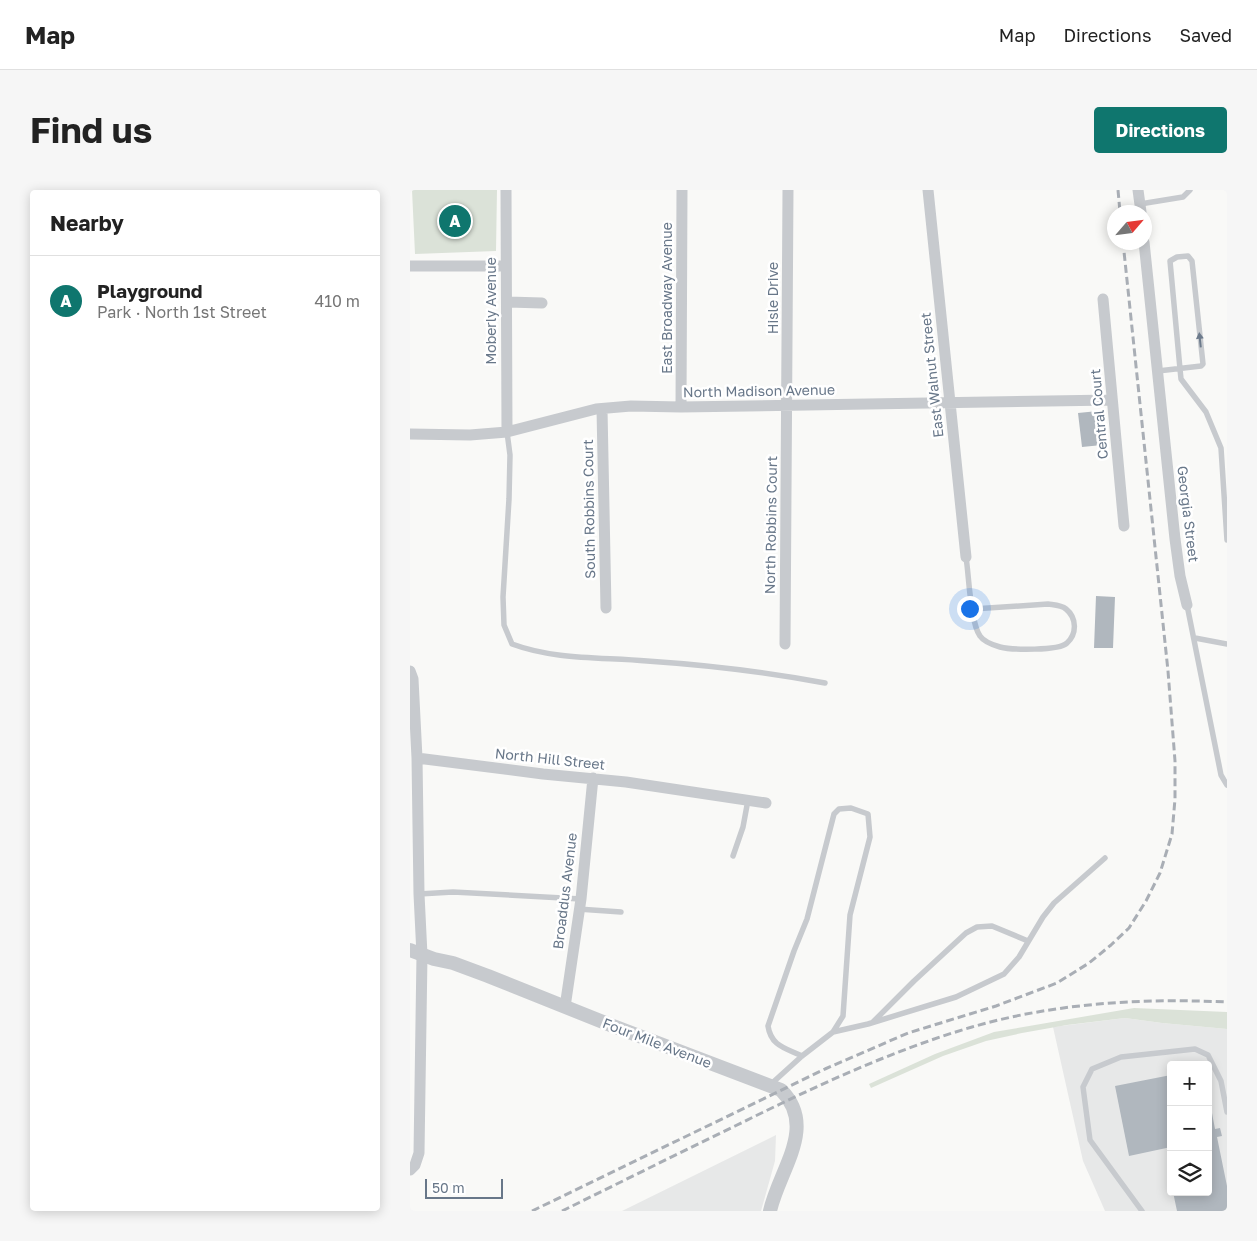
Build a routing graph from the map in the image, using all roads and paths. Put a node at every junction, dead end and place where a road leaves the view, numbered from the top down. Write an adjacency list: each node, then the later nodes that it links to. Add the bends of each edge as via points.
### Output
1 (506, 190): 11 (street, Moberly Avenue)
2 (682, 190): 20 (street, East Broadway Avenue)
3 (788, 190): 19 (street, Hisle Drive)
4 (928, 190): 18 (street, East Walnut Street)
5 (1138, 190): 7 (street)
6 (1190, 190): 8 (lane, via 1183,198)
7 (1140, 205)
8 (1152, 205)
9 (1145, 250): 16 (street, Georgia Street)
10 (410, 266): 11 (street)
11 (506, 266): 13 (street, Moberly Avenue)
12 (1103, 299): 17 (street, Central Court)
13 (507, 302): 14 (street); 22 (street, Moberly Avenue)
14 (542, 303)
15 (1180, 369): 15 (lane, one-way to 15, via 1203,364 1192,261 1188,256 1178,256 1170,261); 16 (lane); 24 (lane, via 1181,379 1201,404 1209,421)
16 (1158, 371): 28 (street, Georgia Street, via 1175,540)
17 (1112, 400): 18 (street, North Madison Avenue); 25 (street, Central Court)
18 (950, 402): 19 (street, North Madison Avenue); 27 (street, East Walnut Street)
19 (788, 405): 20 (street, North Madison Avenue); 32 (street, North Robbins Court)
20 (681, 407): 21 (street, North Madison Avenue)
21 (602, 409): 22 (street, North Madison Avenue); 29 (street, South Robbins Court)
22 (507, 432): 23 (street, North Madison Avenue); 35 (lane, via 509,499 503,597 504,625 512,644 531,651 564,656 648,661 781,675)
23 (410, 434)
24 (1225, 471): 26 (lane)
25 (1124, 526)
26 (1227, 540)
27 (966, 557): 30 (lane)
28 (1187, 605): 31 (lane, Georgia Street)
29 (606, 608)
30 (973, 609): 30 (lane, via 979,635 1000,647 1051,649 1067,643 1074,632 1072,615 1059,606)
31 (1195, 638): 33 (lane); 38 (lane, Georgia Street, via 1221,775)
32 (785, 644)
33 (1227, 644)
34 (410, 671): 36 (street)
35 (825, 683)
36 (417, 758): 37 (street, North Hill Street); 43 (street)
37 (593, 778): 39 (street, North Hill Street); 44 (street, Broaddus Avenue)
38 (1227, 784)
39 (748, 800): 40 (street, North Hill Street); 41 (lane)
40 (766, 803)
41 (733, 856)
42 (1105, 858): 46 (lane, via 1054,903)
43 (419, 894): 44 (lane, via 453,892); 47 (street)
44 (580, 904): 45 (lane); 48 (street, Broaddus Avenue)
45 (621, 912)
46 (1028, 941): 49 (lane, via 1004,974 956,997); 49 (lane, via 992,926 978,927 966,933)
47 (416, 952): 48 (street, Four Mile Avenue); 54 (street, via 418,1160)
48 (565, 1007): 52 (street, Four Mile Avenue)
49 (872, 1023): 50 (lane)
50 (833, 1032): 51 (lane); 51 (lane, via 843,1016 850,915 870,837 868,814 851,808 839,809 834,814 807,919 768,1026 775,1042)
51 (802, 1056): 52 (lane)
52 (770, 1085): 55 (street, Four Mile Avenue, via 790,1099 798,1127)
53 (1227, 1112): 56 (lane, via 1220,1081 1208,1055 1195,1049 1121,1057 1092,1069 1083,1088 1090,1140)
54 (410, 1170)
55 (770, 1211)
56 (1142, 1211)

